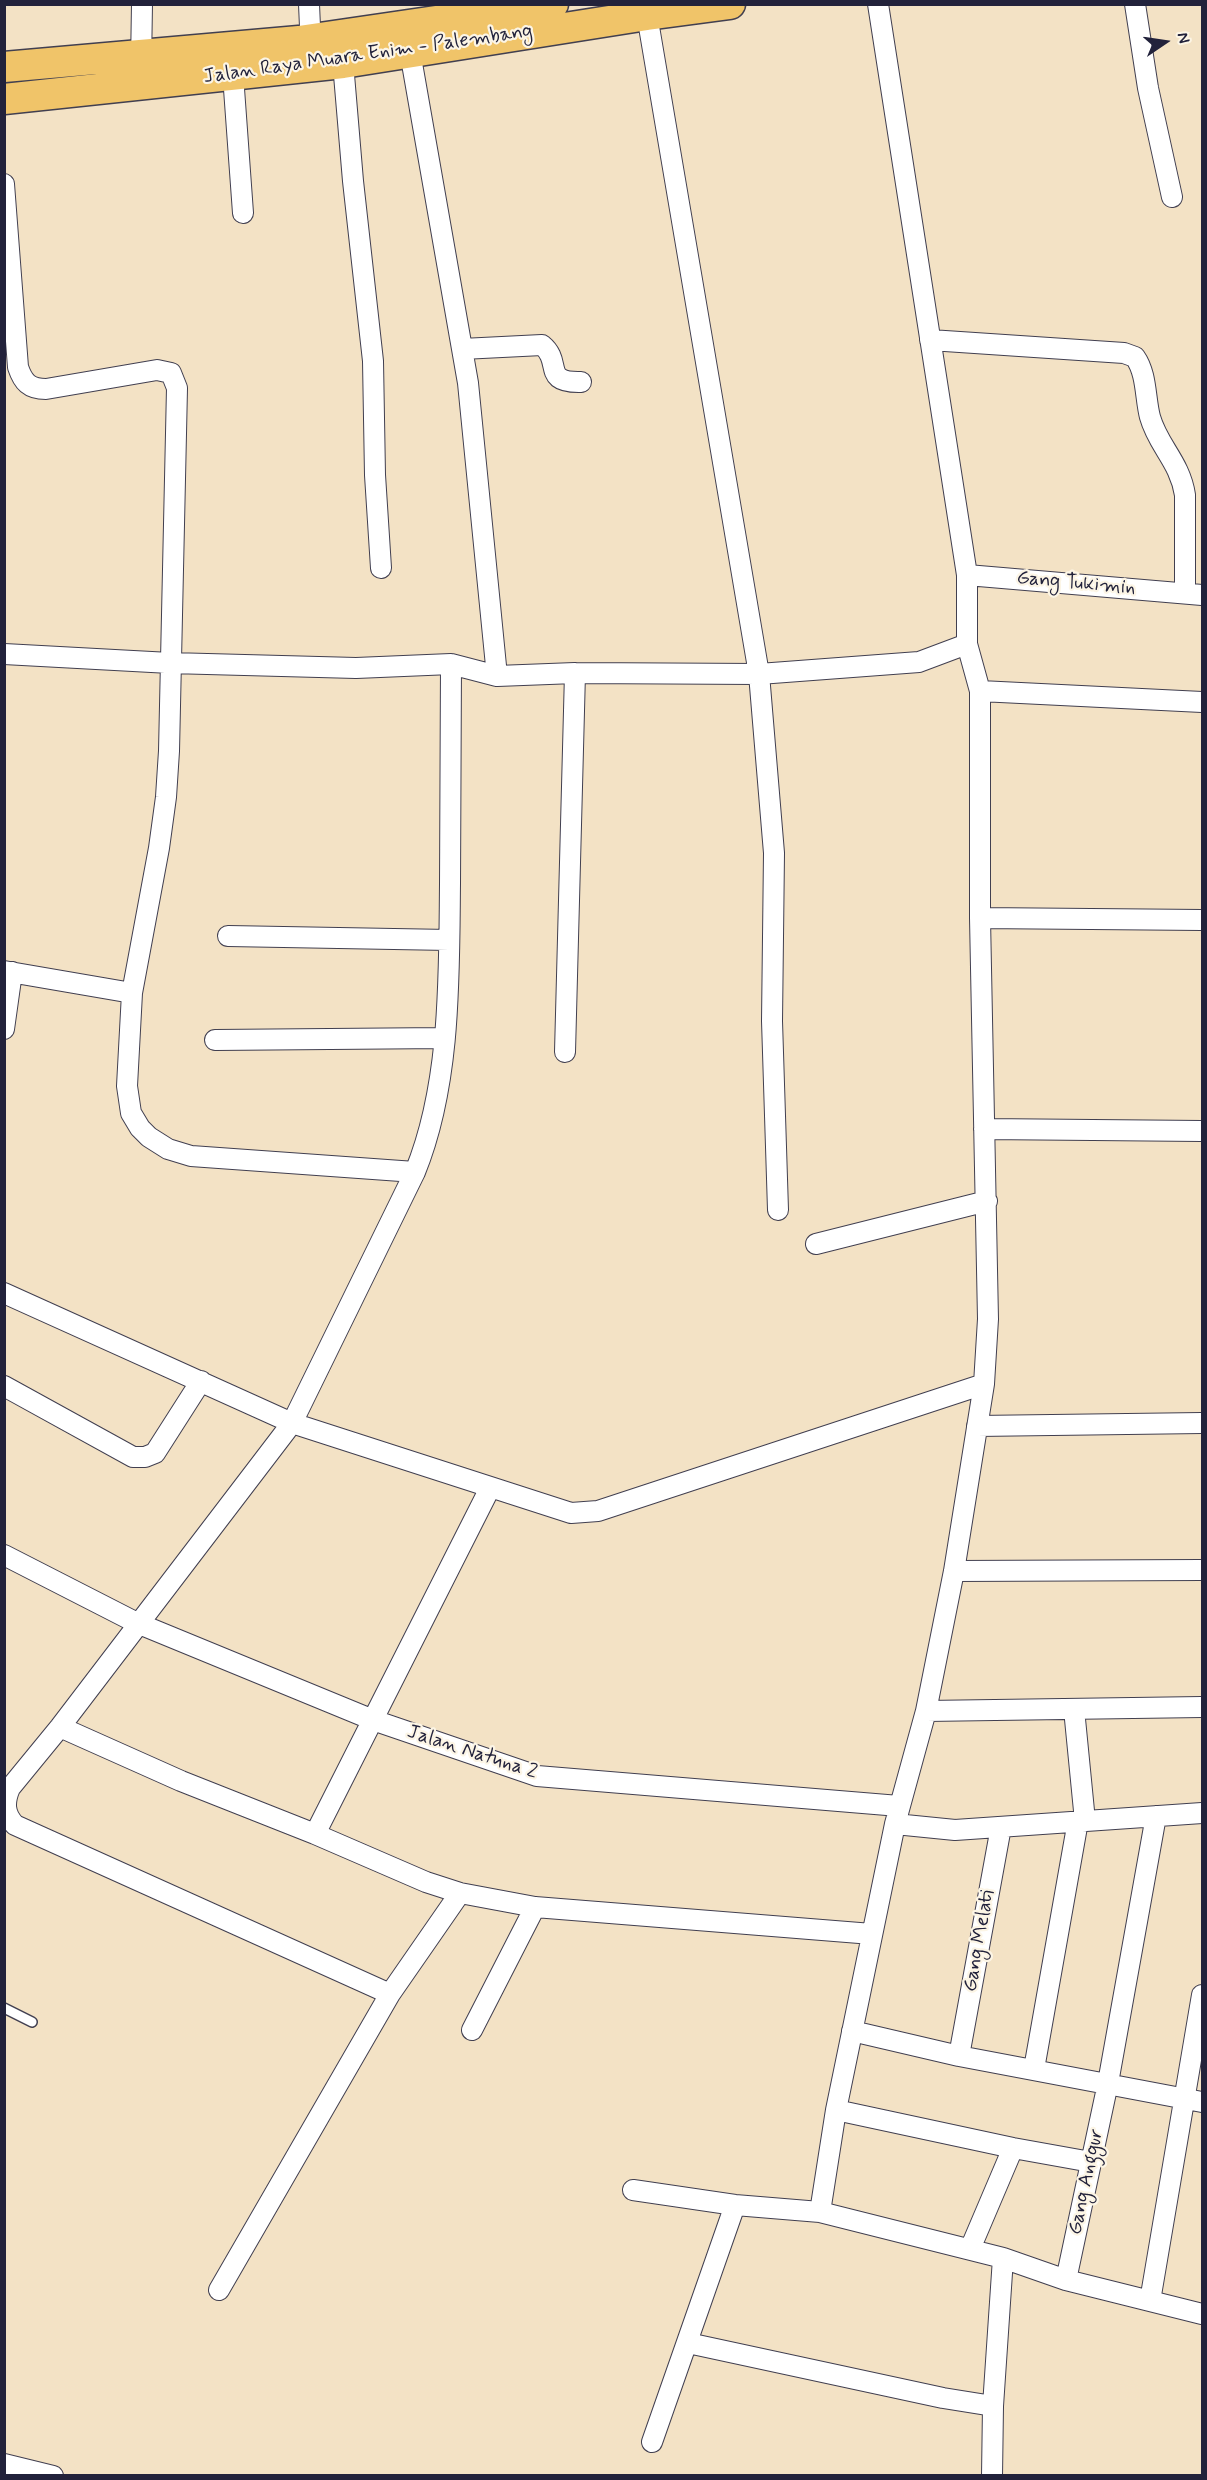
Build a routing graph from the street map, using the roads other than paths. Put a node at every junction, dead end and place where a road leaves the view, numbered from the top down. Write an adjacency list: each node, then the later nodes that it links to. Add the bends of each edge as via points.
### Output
1 (142, 4): 12 (street)
2 (309, 4): 8 (street)
3 (553, 4): 8 (main road, Jalan Raya Muara Enim - Palembang)
4 (730, 4): 7 (main road, Jalan Raya Muara Enim - Palembang)
5 (878, 4): 18 (street)
6 (1135, 4): 16 (street, via 1148,88)
7 (646, 15): 9 (main road, Jalan Raya Muara Enim - Palembang); 29 (street)
8 (312, 52): 10 (main road, Jalan Raya Muara Enim - Palembang); 12 (main road, Jalan Raya Muara Enim - Palembang); 13 (main road, Jalan Raya Muara Enim - Palembang)
9 (410, 52): 10 (main road, Jalan Raya Muara Enim - Palembang); 19 (street)
10 (343, 63): 21 (street, via 373,361)
11 (4, 67): 12 (main road, Jalan Raya Muara Enim - Palembang)
12 (142, 70): 13 (main road, Jalan Raya Muara Enim - Palembang); 14 (main road, Jalan Raya Muara Enim - Palembang)
13 (233, 75): 17 (street)
14 (4, 99)
15 (4, 184): 26 (street, via 22,379 33,388 46,389 157,370 174,377 177,388)
16 (1172, 197)
17 (243, 213)
18 (930, 340): 22 (street); 23 (street, via 1124,353 1135,357 1153,426 1183,480)
19 (462, 349): 20 (street, via 542,345 550,354 556,377); 30 (street)
20 (581, 382)
21 (381, 568)
22 (966, 575): 23 (street, Gang Tukimin); 24 (street)
23 (1194, 594)
24 (968, 644): 29 (street, via 919,662); 31 (street)
25 (4, 654): 26 (street)
26 (170, 663): 27 (street, via 356,668); 38 (street, via 166,797)
27 (452, 664): 30 (street); 36 (street)
28 (575, 673): 29 (street); 30 (street); 42 (street)
29 (759, 674): 47 (street, via 774,853 772,1022)
30 (497, 676)
31 (980, 691): 32 (street); 33 (street)
32 (1203, 702)
33 (980, 918): 34 (street); 43 (street)
34 (1203, 920)
35 (228, 936): 36 (street)
36 (449, 940): 40 (street)
37 (8, 972): 38 (street); 39 (street)
38 (132, 993): 45 (street, via 128,1099 140,1128 158,1144 191,1156)
39 (4, 1029)
40 (444, 1038): 41 (street); 45 (street, via 434,1112)
41 (214, 1040)
42 (565, 1052)
43 (984, 1129): 44 (street); 46 (street)
44 (1203, 1131)
45 (415, 1172): 53 (street)
46 (987, 1201): 48 (street); 51 (street)
47 (778, 1210)
48 (816, 1244)
49 (4, 1293): 50 (street)
50 (201, 1381): 52 (street, via 155,1453 140,1458); 53 (street)
51 (984, 1384): 55 (street); 56 (street, via 598,1511 571,1513)
52 (4, 1386)
53 (292, 1423): 56 (street); 60 (street)
54 (1203, 1423): 55 (street)
55 (977, 1426): 59 (street)
56 (490, 1488): 64 (street)
57 (4, 1556): 60 (street, Jalan Natuna 2)
58 (1203, 1570): 59 (street)
59 (954, 1571): 63 (street)
60 (137, 1623): 64 (street, Jalan Natuna 2); 65 (street)
61 (1203, 1707): 62 (street)
62 (1074, 1709): 63 (street); 69 (street)
63 (926, 1711): 67 (street)
64 (373, 1720): 67 (street, Jalan Natuna 2, via 537,1776); 71 (street)
65 (60, 1727): 71 (street, via 180,1781); 75 (street, via 10,1788 5,1806 15,1825)
66 (1203, 1813): 68 (street, Jalan Natuna 2)
67 (897, 1815): 70 (street, Jalan Natuna 2, via 955,1830); 74 (street)
68 (1156, 1816): 69 (street, Jalan Natuna 2); 83 (street, Gang Anggur)
69 (1081, 1821): 70 (street, Jalan Natuna 2); 82 (street)
70 (1001, 1827): 81 (street, Gang Melati)
71 (315, 1834): 72 (street)
72 (460, 1893): 73 (street); 75 (street)
73 (535, 1907): 74 (street); 79 (street)
74 (872, 1934): 80 (street)
75 (390, 1994): 94 (street)
76 (1203, 1995): 84 (street)
77 (4, 2008): 78 (lane)
78 (32, 2022)
79 (472, 2030)
80 (852, 2031): 81 (street); 85 (street)
81 (959, 2056): 82 (street)
82 (1034, 2069): 83 (street)
83 (1108, 2083): 84 (street); 87 (street, Gang Anggur)
84 (1194, 2100): 95 (street)
85 (836, 2110): 86 (street); 90 (street)
86 (1013, 2148): 87 (street); 91 (street)
87 (1091, 2162): 93 (street, Gang Anggur)
88 (633, 2190): 89 (street)
89 (735, 2205): 90 (street); 97 (street)
90 (820, 2212): 91 (street)
91 (970, 2249): 92 (street)
92 (1003, 2258): 93 (street); 98 (street)
93 (1066, 2280): 95 (street)
94 (219, 2290)
95 (1150, 2301): 96 (street)
96 (1203, 2314)
97 (688, 2343): 98 (street); 99 (street)
98 (993, 2406): 102 (street)
99 (652, 2442)
100 (4, 2464): 101 (street)
101 (53, 2475)
102 (992, 2475)

